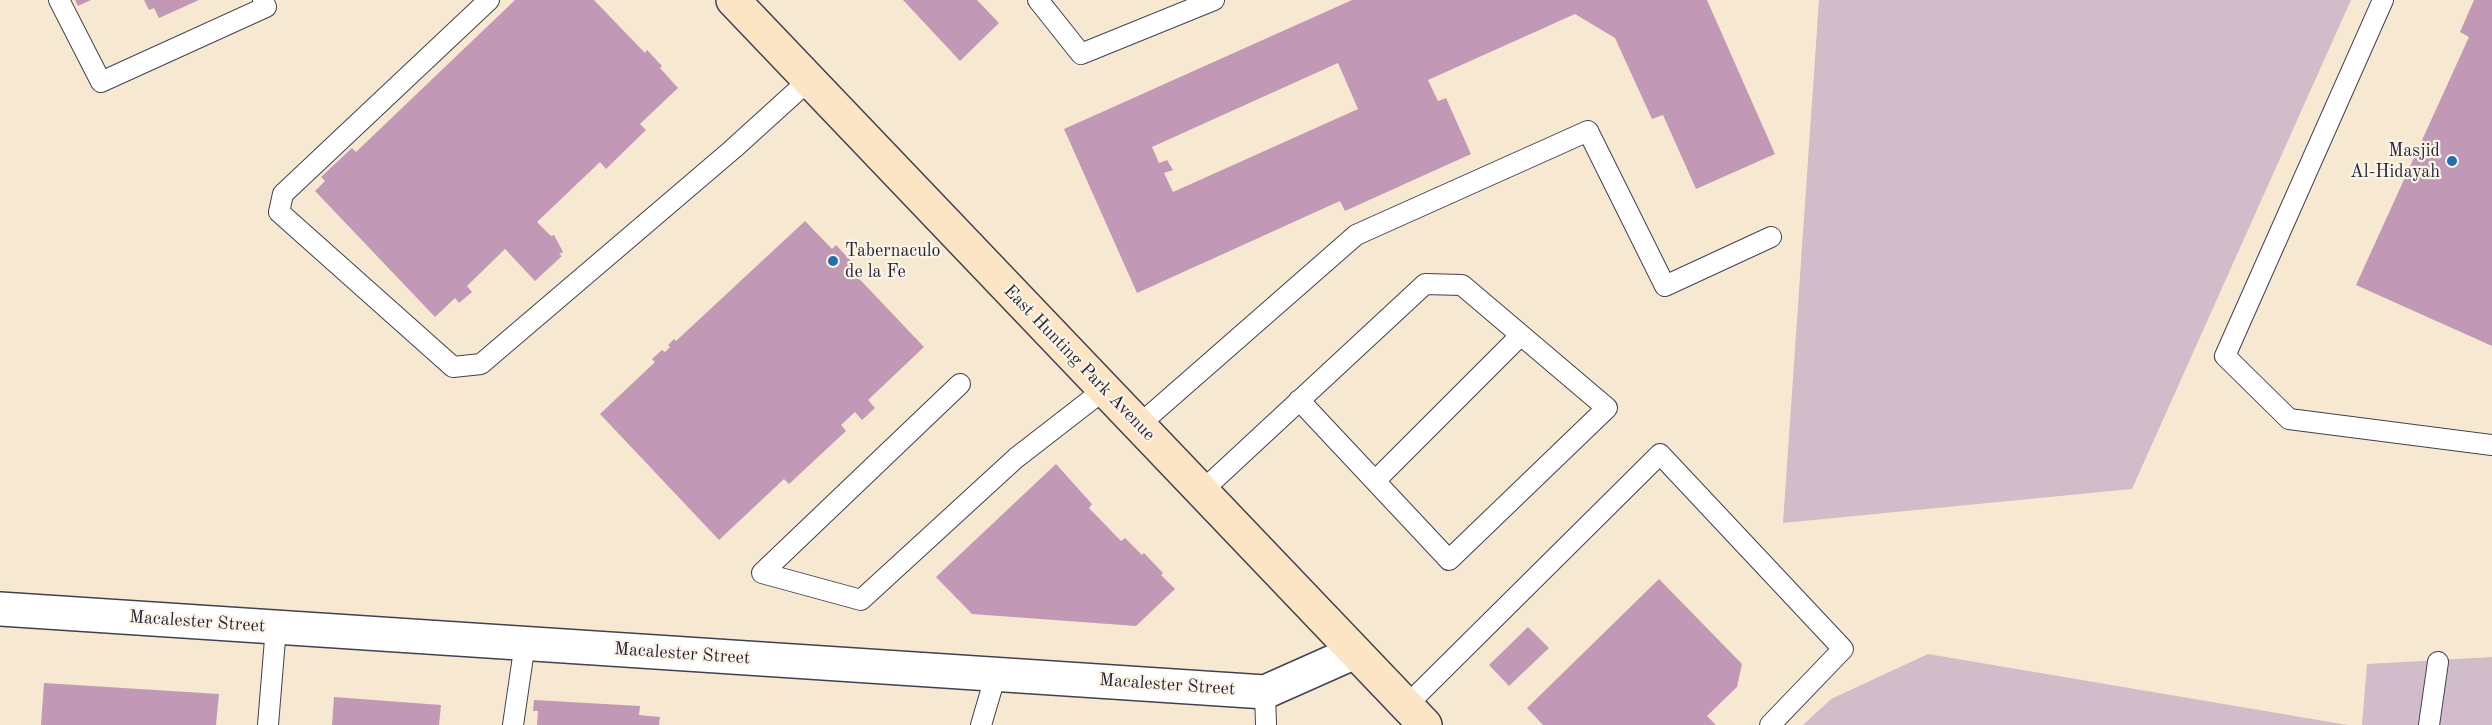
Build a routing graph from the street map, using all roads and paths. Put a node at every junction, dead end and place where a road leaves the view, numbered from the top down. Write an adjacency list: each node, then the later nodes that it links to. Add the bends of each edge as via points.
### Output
1 (59, 0): 2 (lane, via 101,82 266,7)
2 (263, 0)
3 (489, 0): 8 (lane, via 283,194 279,212 453,367 481,364)
4 (733, 0): 8 (main road, East Hunting Park Avenue)
5 (1038, 0): 6 (lane, via 1081,54)
6 (1214, 0)
7 (2382, 0): 15 (lane, via 2225,356 2289,419)
8 (809, 80): 12 (main road, East Hunting Park Avenue)
9 (1771, 237): 14 (lane, via 1665,286 1588,131 1356,235)
10 (1521, 335): 13 (lane, via 1462,285 1425,284); 16 (lane); 16 (lane, via 1608,408 1449,560)
11 (960, 384): 12 (lane, via 762,573 861,600 1016,458)
12 (1105, 389): 14 (main road, East Hunting Park Avenue)
13 (1299, 400): 16 (lane); 17 (lane)
14 (1139, 425): 17 (main road, East Hunting Park Avenue)
15 (2492, 445)
16 (1375, 481)
17 (1202, 491): 21 (main road, East Hunting Park Avenue)
18 (0, 609): 19 (street, Macalester Street)
19 (276, 627): 20 (street, Macalester Street); 26 (lane)
20 (525, 643): 23 (street, Macalester Street); 27 (lane)
21 (1355, 652): 24 (street, Macalester Street); 25 (main road, East Hunting Park Avenue)
22 (2438, 662): 31 (lane)
23 (996, 674): 24 (street, Macalester Street); 28 (lane)
24 (1265, 692): 29 (lane)
25 (1416, 715): 30 (lane, via 1660,454 1843,649)
26 (268, 725)
27 (513, 725)
28 (981, 725)
29 (1266, 725)
30 (1770, 725)
31 (2429, 725)

